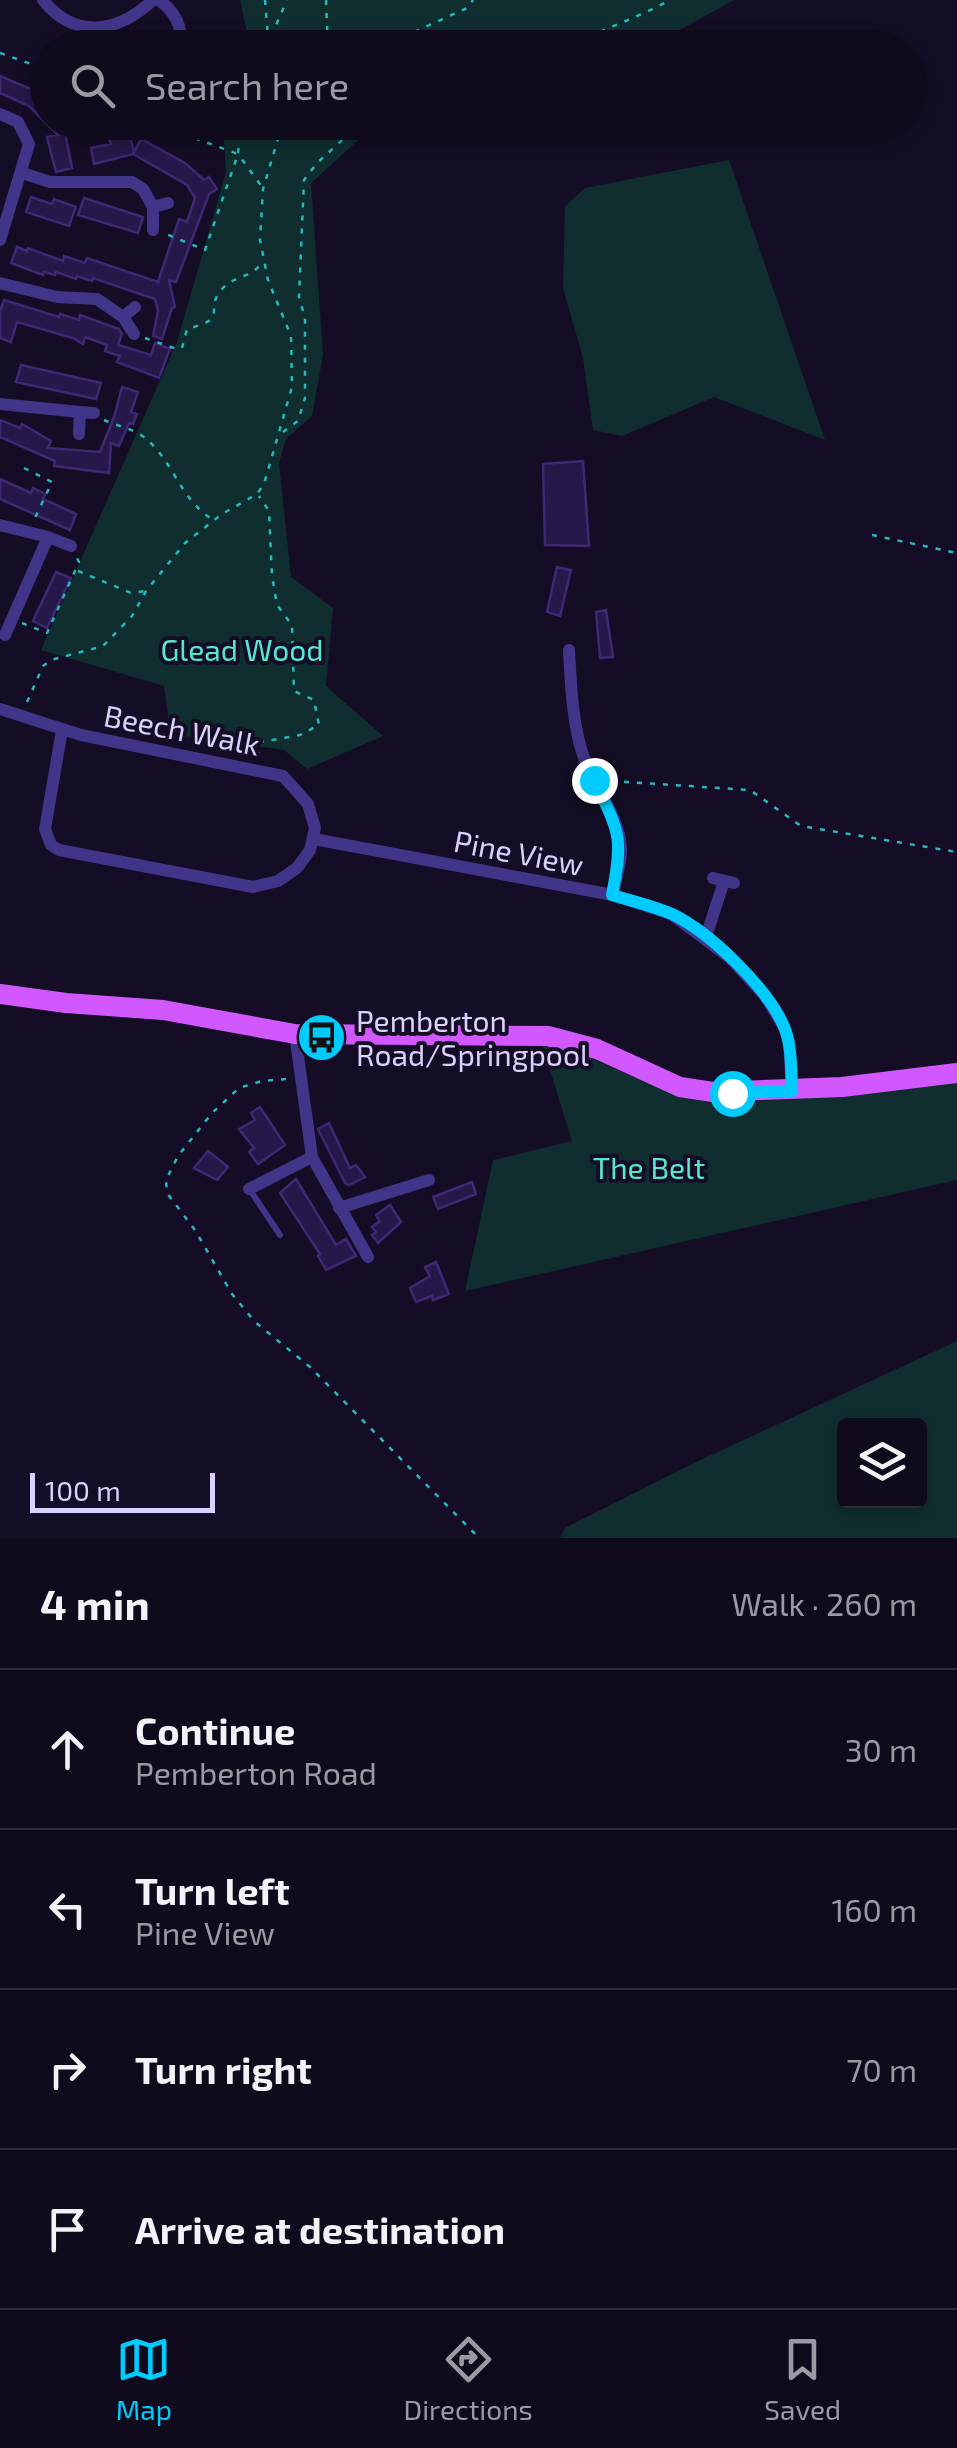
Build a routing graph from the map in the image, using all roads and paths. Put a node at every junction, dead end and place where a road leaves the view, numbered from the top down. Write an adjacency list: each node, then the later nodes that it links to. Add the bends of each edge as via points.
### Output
1 (44, 0): 2 (street, via 64,22 86,28 126,18)
2 (156, 0): 8 (street)
3 (265, 0): 9 (path)
4 (287, 0): 10 (path)
5 (326, 0): 11 (path)
6 (473, 0): 12 (path)
7 (670, 0): 13 (path)
8 (182, 30)
9 (267, 30)
10 (273, 30)
11 (327, 30)
12 (419, 30)
13 (608, 30)
14 (0, 54): 15 (path)
15 (30, 64)
16 (0, 114): 22 (street, via 28,136)
17 (200, 140): 21 (path)
18 (239, 140): 21 (path)
19 (278, 140): 23 (path)
20 (342, 140): 36 (path, via 304,180 299,297 305,398 298,422)
21 (238, 154): 23 (path); 26 (path, via 206,250)
22 (22, 173): 25 (street, via 50,182 132,182); 27 (street)
23 (263, 188): 28 (path)
24 (168, 203): 25 (street)
25 (154, 208): 26 (street)
26 (153, 230)
27 (0, 240)
28 (263, 261): 32 (path, via 223,287 214,318 188,329 182,348); 36 (path, via 291,336 292,388)
29 (0, 283): 31 (street, via 97,299)
30 (136, 307): 31 (street)
31 (123, 317): 32 (street)
32 (134, 334)
33 (0, 404): 34 (street)
34 (87, 413): 35 (street); 39 (path, via 140,434 190,500)
35 (79, 434)
36 (281, 434): 38 (path)
37 (24, 468): 41 (path, via 52,482)
38 (257, 494): 39 (path); 54 (path, via 269,511 277,605 292,625 294,691 314,700 319,725 261,742)
39 (214, 520): 47 (path, via 184,543)
40 (0, 525): 41 (street)
41 (29, 530): 43 (street)
42 (872, 535): 45 (path)
43 (48, 536): 44 (street); 48 (street)
44 (71, 546): 46 (path, via 80,562)
45 (957, 553)
46 (76, 570): 47 (path, via 131,593); 48 (path, via 48,633)
47 (146, 590): 52 (path, via 103,646 44,666)
48 (12, 619): 49 (street)
49 (5, 635)
50 (569, 650): 55 (street, via 572,710)
51 (0, 709): 52 (street, Beech Walk)
52 (21, 718): 53 (street, Beech Walk)
53 (62, 730): 54 (street, Beech Walk); 56 (street, via 45,829 59,850 253,887 288,875)
54 (255, 768): 56 (street, Beech Walk, via 284,776 301,793 313,816)
55 (594, 780): 57 (path, via 750,790 801,826); 59 (street, via 621,850)
56 (314, 839): 59 (street, Pine View)
57 (957, 852)
58 (724, 880): 60 (street)
59 (612, 895): 60 (street, Pine View, via 671,914)
60 (706, 938): 65 (street, Pine View, via 777,1014 789,1042)
61 (0, 994): 62 (main road, via 163,1010)
62 (295, 1034): 64 (street); 65 (main road, via 548,1036 597,1049 680,1087)
63 (957, 1073): 65 (main road)
64 (301, 1078): 66 (street); 72 (path, via 240,1088 178,1156 166,1193 255,1322)
65 (792, 1091)
66 (312, 1156): 68 (street); 69 (street)
67 (429, 1180): 69 (street)
68 (250, 1189): 70 (lane)
69 (339, 1208): 71 (street)
70 (280, 1234)
71 (368, 1257)
72 (480, 1538)

